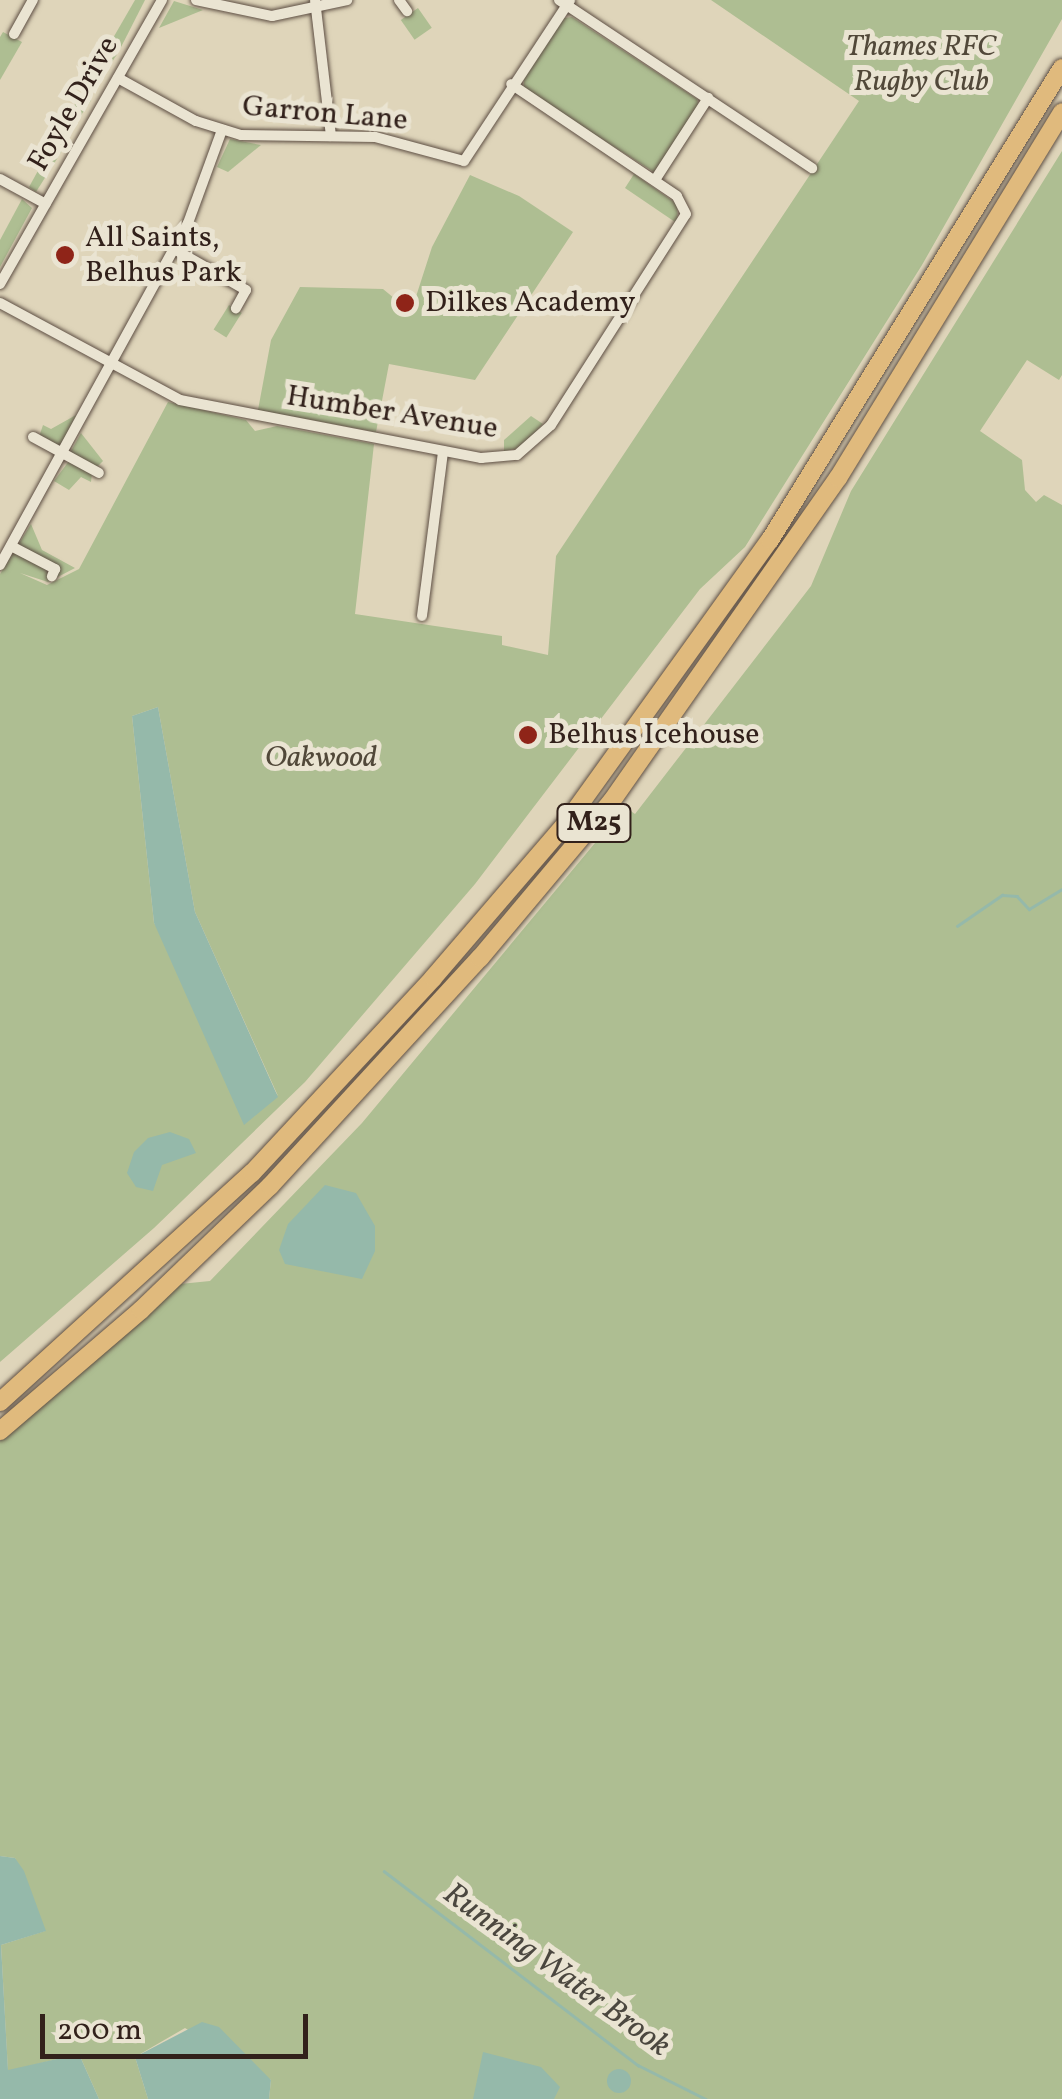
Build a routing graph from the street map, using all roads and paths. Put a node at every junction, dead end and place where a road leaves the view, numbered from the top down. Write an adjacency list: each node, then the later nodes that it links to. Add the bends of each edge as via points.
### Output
1 (33, 0): 9 (street)
2 (162, 0): 12 (street, Foyle Drive)
3 (196, 0): 7 (street, via 246,14)
4 (347, 0): 7 (street)
5 (399, 0): 8 (street)
6 (565, 2): 13 (street, Garron Lane); 14 (street)
7 (316, 5): 18 (street)
8 (407, 11)
9 (14, 34)
10 (1062, 59): 16 (highway, M25)
11 (1062, 68): 16 (highway, M25)
12 (118, 78): 17 (street, Garron Lane); 22 (street, Foyle Drive)
13 (511, 84): 18 (street, Garron Lane, via 464,161 396,141); 21 (street, Humber Avenue)
14 (708, 98): 19 (street); 21 (street)
15 (1062, 112): 37 (highway, M25, via 838,478 611,802 512,923 291,1164 141,1310)
16 (1028, 125): 36 (highway, M25, via 760,556 567,822 264,1161)
17 (222, 130): 18 (street, Garron Lane, via 276,140); 23 (street)
18 (331, 136)
19 (812, 168)
20 (0, 179): 22 (street)
21 (655, 180): 29 (street, Humber Avenue, via 683,203 683,227 539,441 506,458)
22 (46, 204): 24 (street, Foyle Drive)
23 (174, 249): 26 (street, via 246,290); 27 (street)
24 (0, 284)
25 (0, 303): 27 (street, Humber Avenue)
26 (236, 308)
27 (111, 365): 29 (street, Humber Avenue, via 180,400); 30 (street)
28 (33, 438): 30 (street)
29 (442, 450): 35 (street)
30 (62, 453): 31 (street); 32 (street)
31 (98, 474)
32 (10, 546): 33 (street); 34 (street)
33 (0, 565)
34 (56, 569)
35 (422, 616)
36 (0, 1402)
37 (0, 1430)

